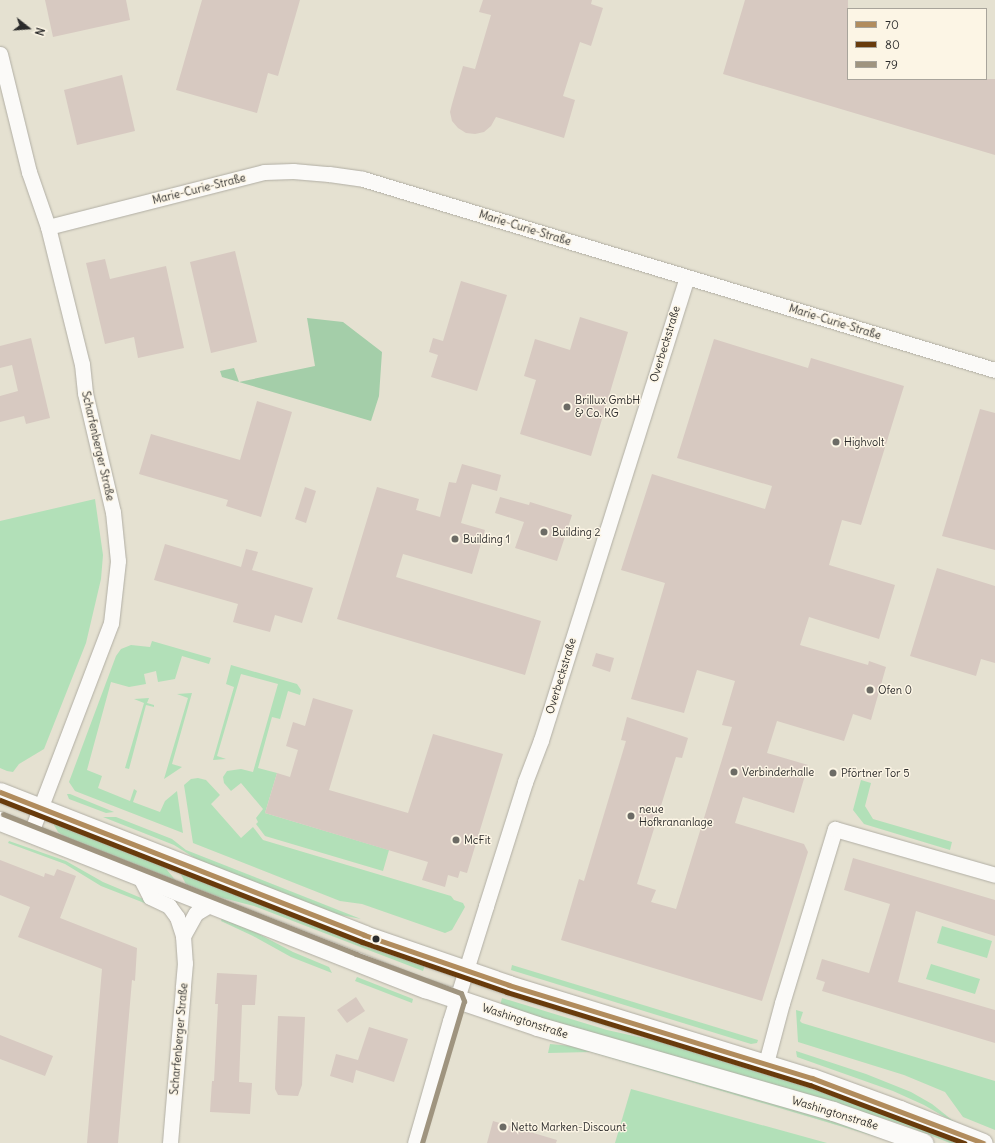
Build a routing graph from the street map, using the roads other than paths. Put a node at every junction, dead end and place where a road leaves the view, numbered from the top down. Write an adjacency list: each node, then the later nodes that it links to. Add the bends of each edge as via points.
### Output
1 (0, 54): 2 (street, Scharfenberger Straße, via 29,172)
2 (48, 227): 3 (street, Marie-Curie-Straße, via 264,172 293,171 363,179); 6 (street, Scharfenberger Straße, via 82,364 85,393 113,512 118,560 111,623)
3 (686, 277): 4 (street, Marie-Curie-Straße); 13 (street, Overbeckstraße)
4 (995, 370)
5 (0, 792): 6 (main road)
6 (40, 807): 8 (street, Scharfenberger Straße); 13 (main road, via 335,924)
7 (0, 821): 8 (main road, Washingtonstraße)
8 (31, 833): 10 (main road, Washingtonstraße)
9 (995, 875): 15 (street, via 835,828)
10 (140, 877): 11 (main road, Washingtonstraße); 12 (street, Scharfenberger Straße, via 150,897 169,906 177,917)
11 (211, 904): 12 (street, via 196,913); 14 (main road, Washingtonstraße)
12 (183, 936): 16 (street, Scharfenberger Straße, via 185,963)
13 (466, 970): 14 (street, Overbeckstraße); 15 (main road)
14 (457, 999): 17 (street, Overbeckstraße); 18 (main road, Washingtonstraße, via 620,1051 833,1111)
15 (766, 1063): 19 (main road, via 860,1094)
16 (170, 1143)
17 (415, 1143)
18 (924, 1143)
19 (983, 1143)

